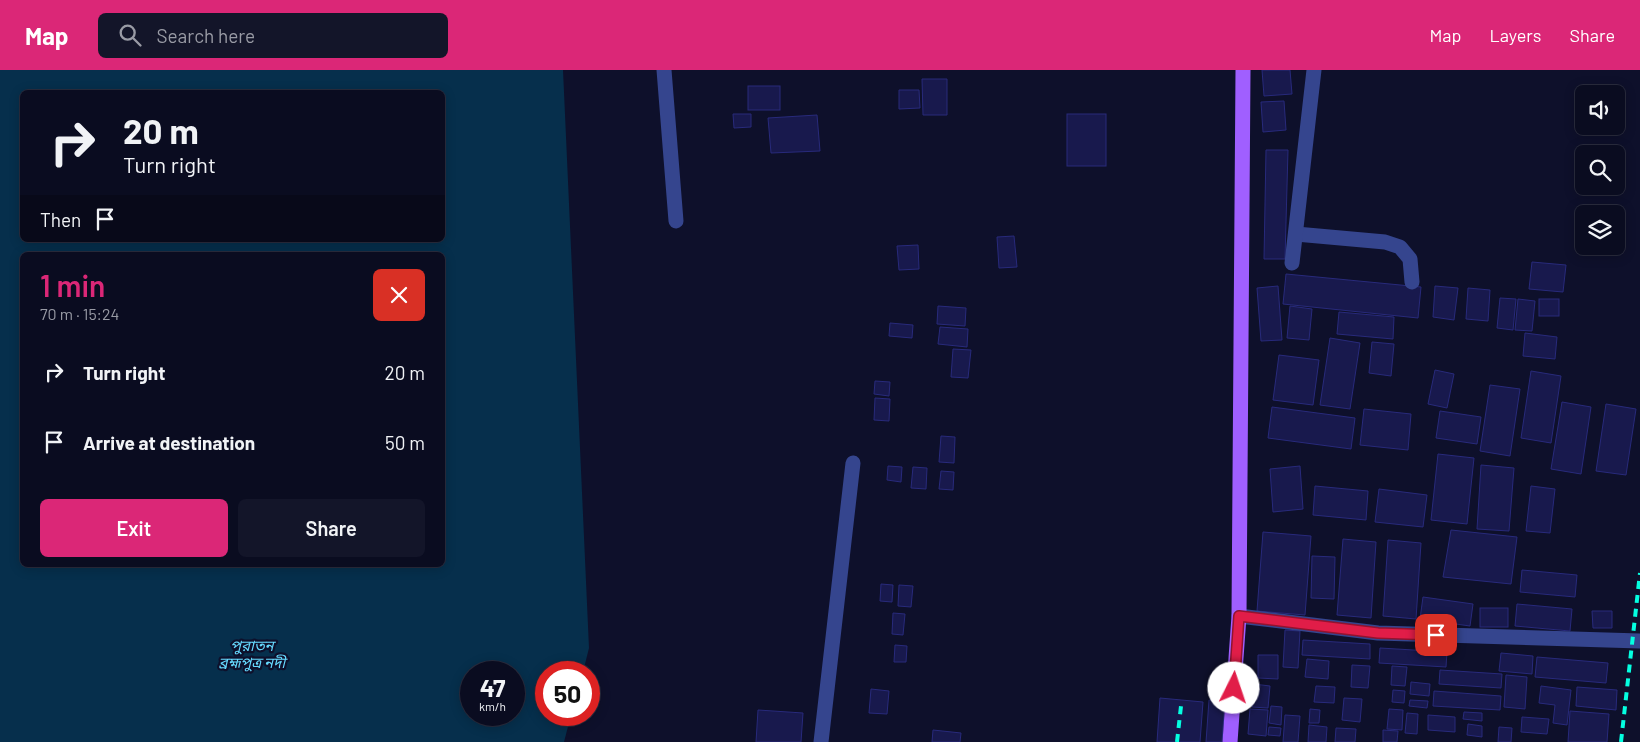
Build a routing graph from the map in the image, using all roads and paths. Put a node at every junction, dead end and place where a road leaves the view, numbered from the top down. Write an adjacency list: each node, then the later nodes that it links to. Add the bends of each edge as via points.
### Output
1 (664, 70): 4 (street)
2 (1243, 70): 9 (main road)
3 (1314, 70): 5 (street)
4 (676, 221)
5 (1296, 234): 6 (street); 7 (street, via 1385,242 1400,247 1410,259)
6 (1292, 263)
7 (1412, 282)
8 (853, 463): 11 (street)
9 (1239, 616): 10 (street, via 1378,633); 12 (main road)
10 (1640, 641)
11 (821, 742)
12 (1230, 742)

